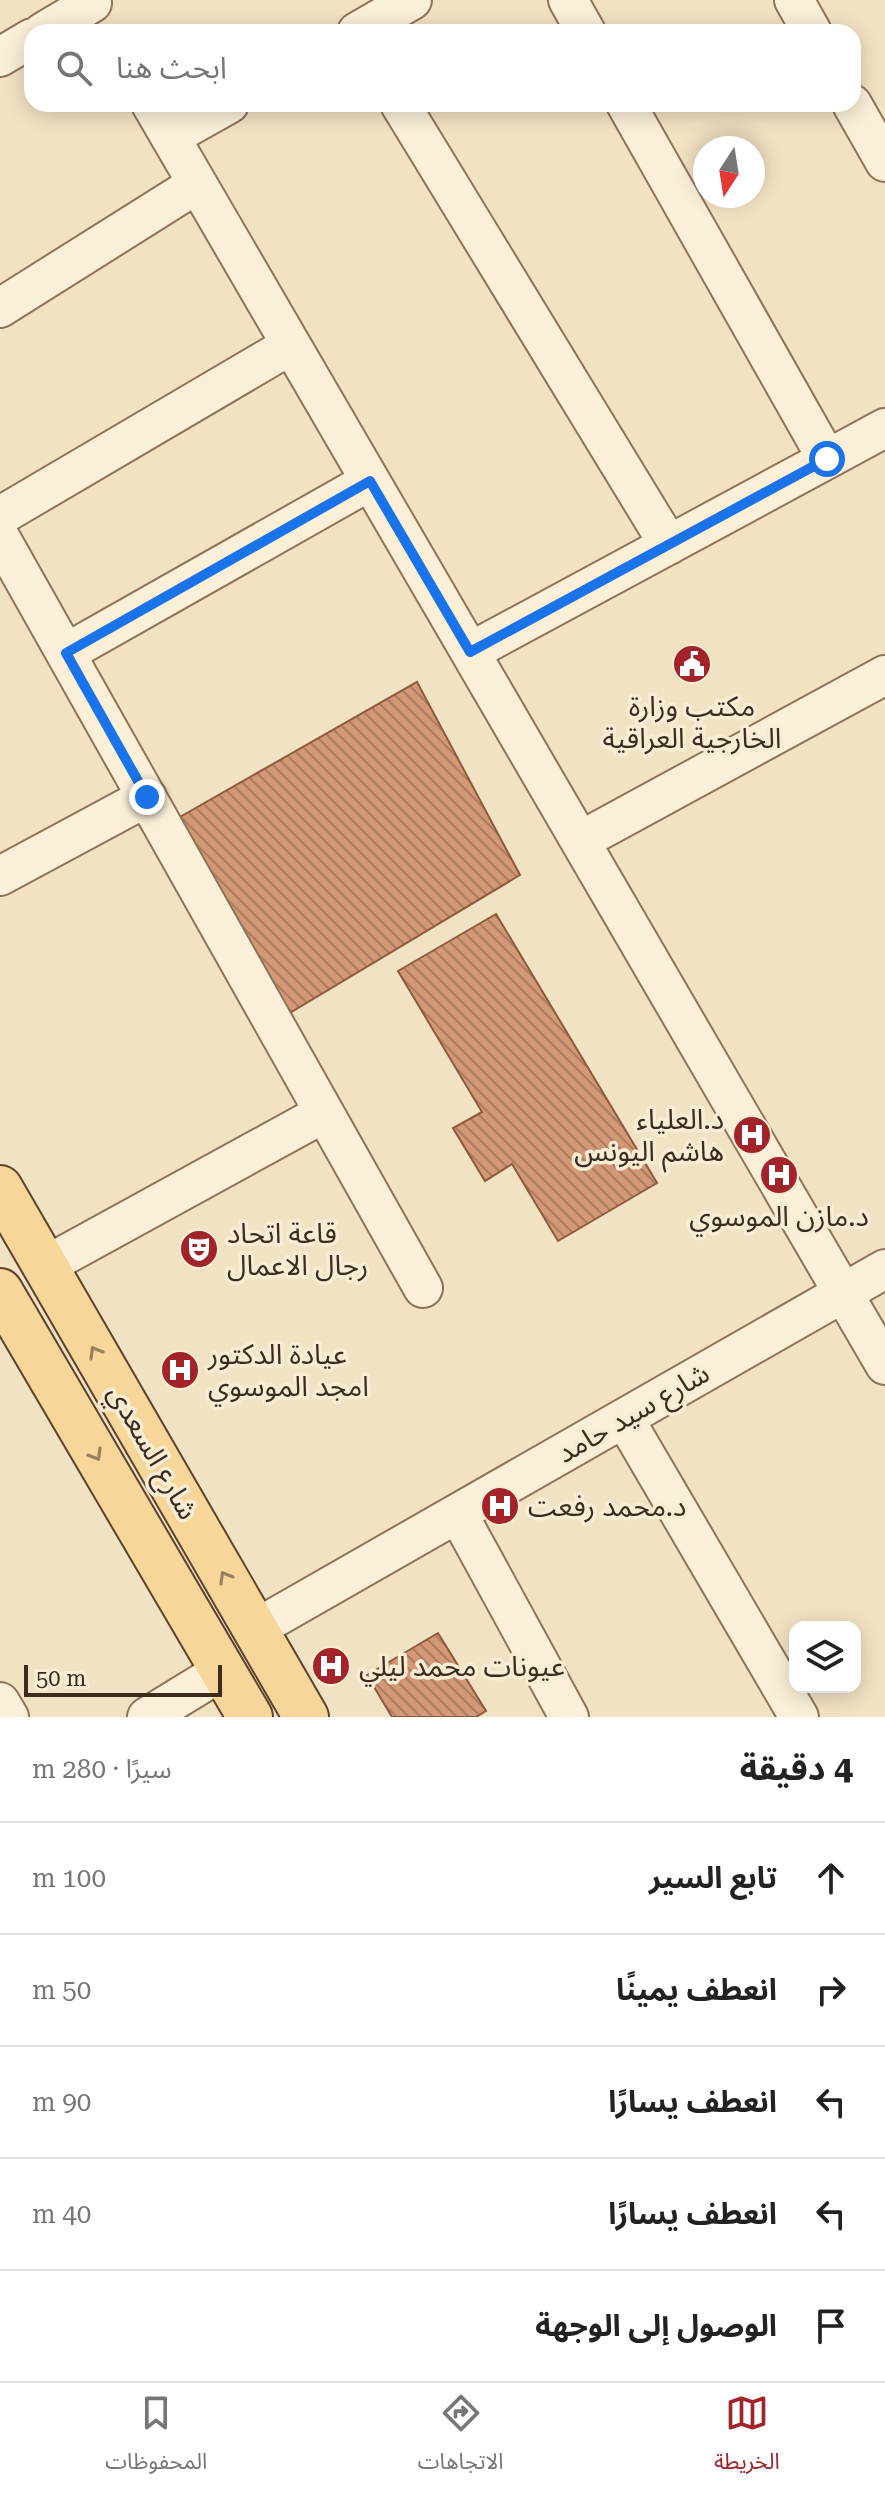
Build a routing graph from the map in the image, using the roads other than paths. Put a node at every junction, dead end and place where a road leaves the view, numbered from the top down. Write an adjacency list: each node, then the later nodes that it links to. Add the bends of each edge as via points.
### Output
1 (412, 0): 6 (street)
2 (568, 0): 7 (street)
3 (794, 0): 8 (street)
4 (97, 12): 5 (street)
5 (65, 24)
6 (371, 24)
7 (582, 24)
8 (808, 24)
9 (24, 43): 10 (street)
10 (0, 57)
11 (156, 112): 16 (street)
12 (215, 112): 16 (street)
13 (405, 112): 26 (street)
14 (631, 112): 22 (street)
15 (857, 112): 17 (street)
16 (170, 137): 18 (street)
17 (885, 162)
18 (197, 184): 19 (street); 20 (street)
19 (0, 308)
20 (291, 345): 23 (street); 24 (street)
21 (885, 428): 22 (street)
22 (827, 459): 26 (street)
23 (370, 481): 27 (street); 28 (street)
24 (0, 516)
25 (0, 537): 28 (street)
26 (669, 545): 27 (street)
27 (470, 652): 31 (street)
28 (66, 653): 30 (street)
29 (883, 681): 31 (street)
30 (147, 797): 32 (street); 33 (street)
31 (580, 841): 39 (street)
32 (0, 876)
33 (324, 1113): 35 (street); 37 (street)
34 (0, 1188): 35 (main road, شارع السعدي)
35 (45, 1266): 43 (main road, شارع السعدي, one-way to 35)
36 (885, 1269): 39 (street, شارع سيد حامد)
37 (423, 1288)
38 (0, 1291): 44 (main road, شارع السعدي, one-way to 44)
39 (843, 1293): 40 (street); 41 (street, شارع سيد حامد)
40 (885, 1365)
41 (624, 1418): 42 (street, شارع سيد حامد); 51 (street)
42 (458, 1514): 43 (street, شارع سيد حامد); 50 (street)
43 (255, 1629): 49 (main road, شارع السعدي)
44 (222, 1671): 47 (street); 48 (main road, شارع السعدي)
45 (0, 1702): 46 (street)
46 (9, 1717)
47 (147, 1717)
48 (250, 1717)
49 (306, 1717)
50 (569, 1717)
51 (799, 1717)

